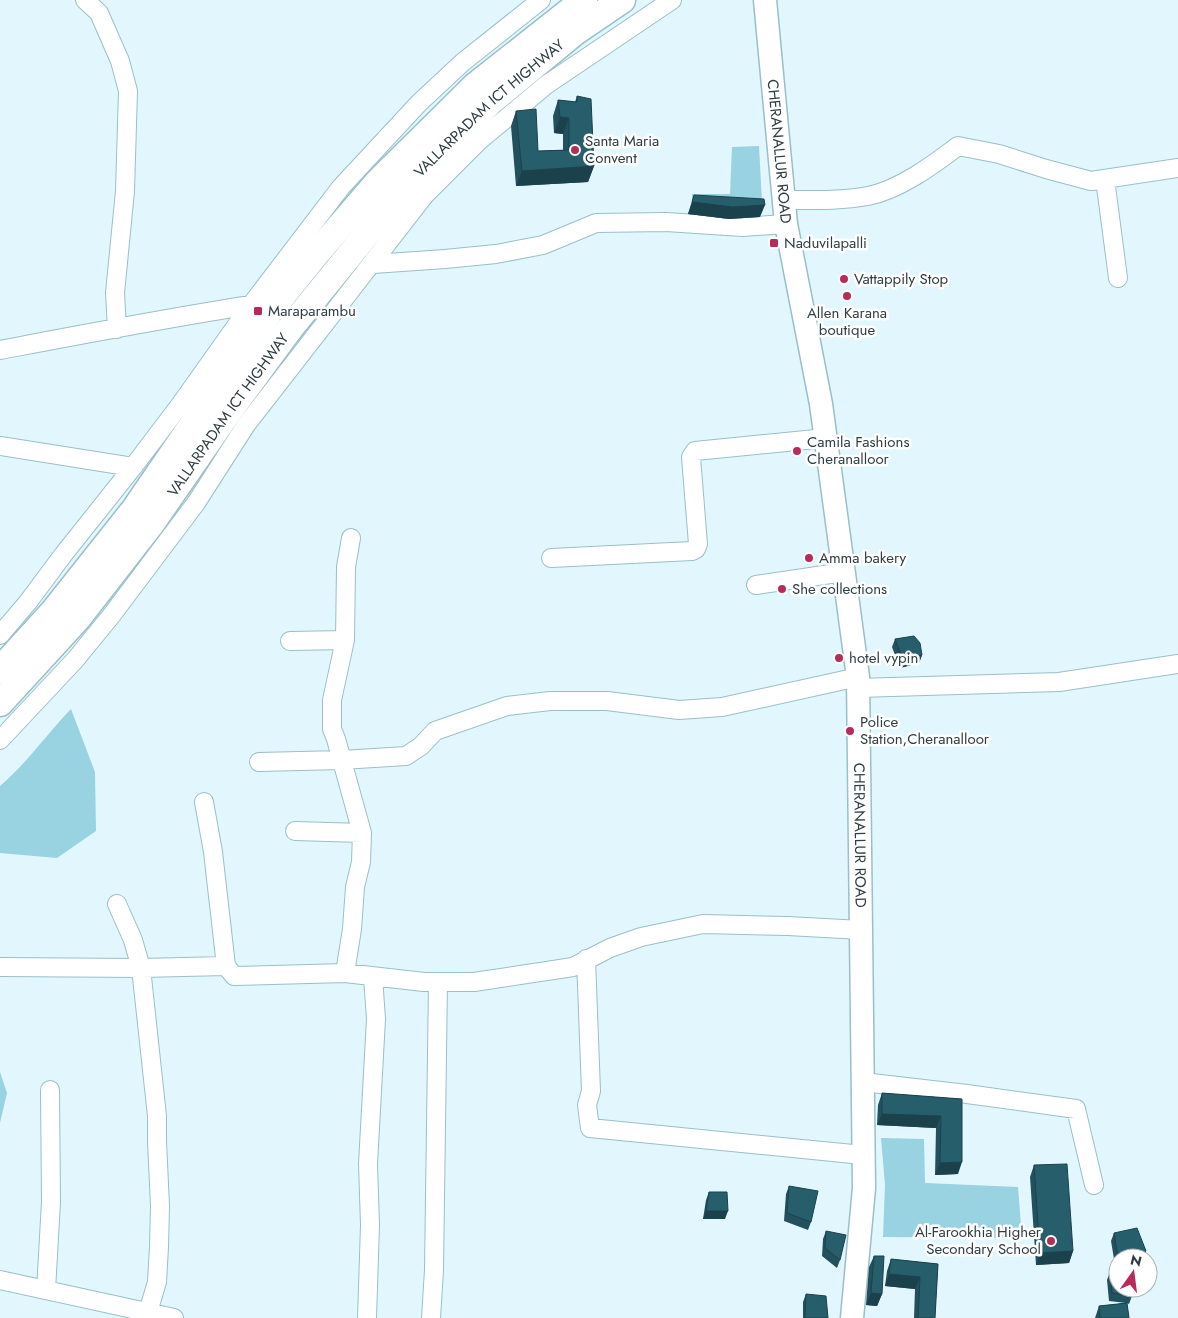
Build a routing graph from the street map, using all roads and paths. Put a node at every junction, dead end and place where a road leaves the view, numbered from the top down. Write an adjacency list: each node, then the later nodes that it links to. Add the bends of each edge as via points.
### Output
1 (85, 0): 15 (street, via 99,13 120,61 128,91 125,190 115,294)
2 (541, 0): 14 (street, via 463,62 419,103 341,187)
3 (584, 0): 13 (highway, VALLARPADAM ICT HIGHWAY, via 475,86 378,182)
4 (622, 0): 13 (highway, VALLARPADAM ICT HIGHWAY, via 575,32 490,102)
5 (672, 0): 11 (street, via 546,86 480,140 424,196)
6 (765, 0): 9 (main road, CHERANALLUR ROAD)
7 (1178, 168): 8 (street)
8 (1105, 179): 9 (street, via 1091,181 999,154 958,146 924,170 868,196); 12 (street)
9 (783, 200): 10 (main road, CHERANALLUR ROAD)
10 (786, 224): 11 (street, via 742,227 666,222 596,223 543,245 496,254); 18 (main road, CHERANALLUR ROAD)
11 (373, 264): 17 (street)
12 (1118, 278)
13 (310, 282): 14 (highway, VALLARPADAM ICT HIGHWAY); 17 (highway, VALLARPADAM ICT HIGHWAY, via 291,327)
14 (263, 305): 15 (street, via 175,316); 17 (highway, VALLARPADAM ICT HIGHWAY)
15 (118, 329): 16 (street)
16 (0, 350)
17 (221, 404): 20 (street); 21 (highway, VALLARPADAM ICT HIGHWAY); 33 (street, via 196,503 75,660)
18 (826, 438): 23 (street, via 695,452 691,457 698,544 692,551); 24 (main road, CHERANALLUR ROAD)
19 (0, 446): 20 (street)
20 (133, 467): 26 (street)
21 (142, 517): 30 (highway, VALLARPADAM ICT HIGHWAY); 32 (highway, VALLARPADAM ICT HIGHWAY, via 77,618)
22 (351, 538): 28 (street, via 346,567)
23 (551, 558)
24 (844, 572): 25 (street); 31 (main road, CHERANALLUR ROAD)
25 (756, 585)
26 (0, 635)
27 (290, 640): 28 (street)
28 (345, 640): 34 (street, via 332,700 332,729)
29 (1178, 664): 31 (street, via 1059,682)
30 (0, 670)
31 (858, 682): 34 (street, via 722,707 678,710 608,701 550,701 507,706 435,731 406,756); 40 (main road, CHERANALLUR ROAD)
32 (0, 703)
33 (0, 740)
34 (342, 760): 35 (street); 38 (street)
35 (259, 762)
36 (204, 802): 43 (street)
37 (295, 830): 38 (street)
38 (362, 834): 45 (street)
39 (117, 904): 44 (street)
40 (861, 930): 41 (street, via 703,924 642,937); 48 (main road, CHERANALLUR ROAD)
41 (586, 959): 47 (street, via 572,967 474,982); 50 (street, via 590,1128)
42 (0, 966): 44 (street)
43 (226, 966): 44 (street); 45 (street, via 234,976)
44 (141, 968): 54 (street, via 157,1116 160,1206 157,1282)
45 (345, 973): 46 (street)
46 (373, 977): 47 (street); 56 (street, via 376,1019 368,1164)
47 (438, 982): 57 (street)
48 (863, 1082): 50 (main road, CHERANALLUR ROAD); 51 (street, via 1076,1109)
49 (50, 1090): 53 (street, via 51,1202)
50 (863, 1155): 58 (main road, CHERANALLUR ROAD, via 864,1188)
51 (1094, 1185)
52 (0, 1280): 53 (street)
53 (46, 1290): 54 (street)
54 (148, 1312): 55 (street)
55 (174, 1318)
56 (367, 1318)
57 (431, 1318)
58 (852, 1318)

